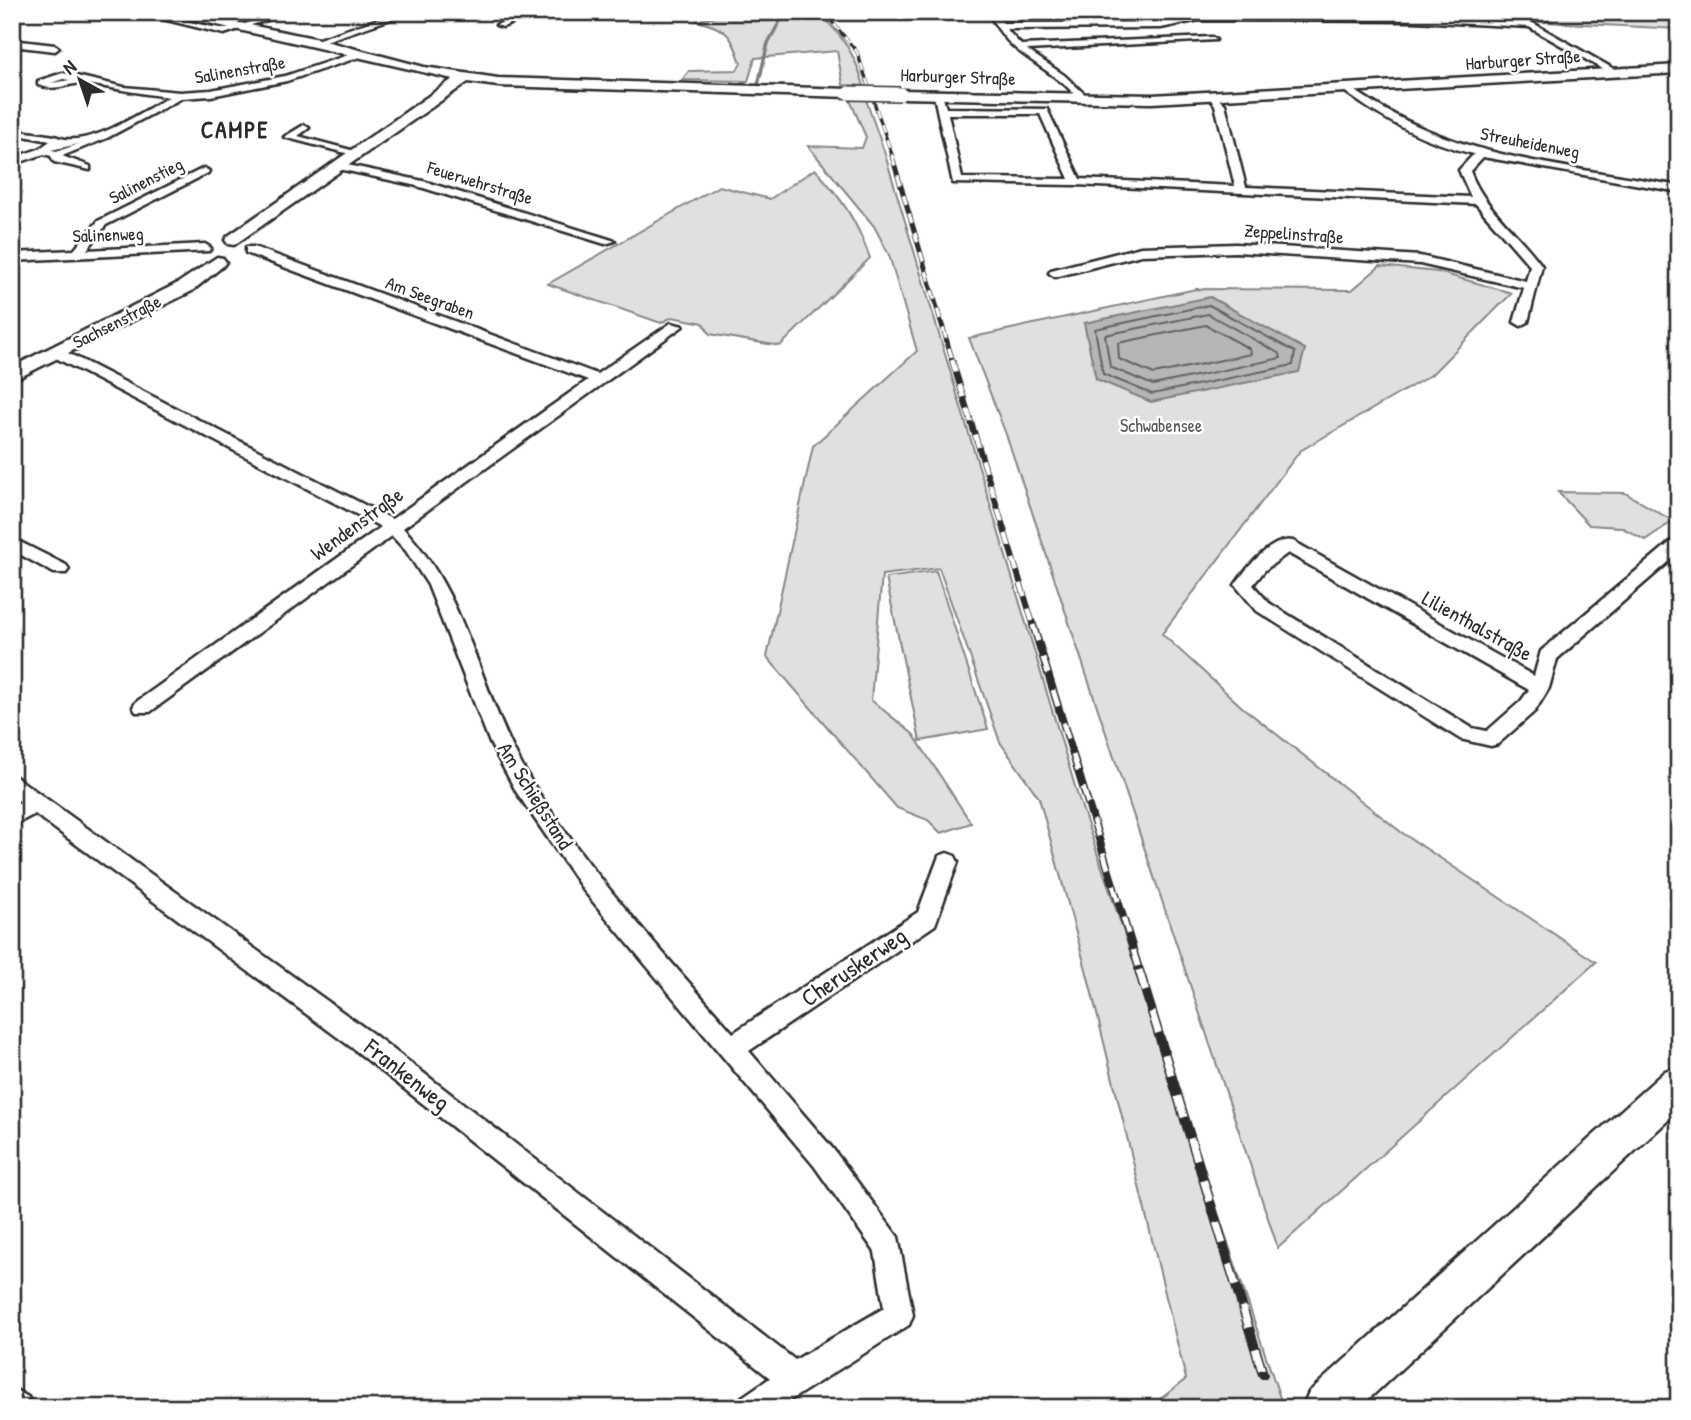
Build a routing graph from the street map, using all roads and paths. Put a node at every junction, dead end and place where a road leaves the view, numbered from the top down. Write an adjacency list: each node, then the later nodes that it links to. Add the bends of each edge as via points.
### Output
1 (138, 12): 10 (street, Harburger Straße, via 217,31)
2 (167, 12): 10 (main road, Harburger Straße)
3 (287, 12): 10 (street)
4 (408, 12): 12 (street)
5 (535, 12): 8 (street)
6 (992, 12): 9 (street)
7 (1161, 24): 9 (street); 13 (street); 19 (street, via 1199,17 1531,25)
8 (500, 25)
9 (998, 26): 16 (street)
10 (242, 27): 12 (main road, Harburger Straße)
11 (1212, 40): 13 (street)
12 (314, 42): 17 (main road, Harburger Straße)
13 (1174, 42): 16 (street)
14 (12, 43): 15 (street)
15 (55, 48)
16 (1016, 48): 26 (street, via 1071,82)
17 (360, 54): 20 (main road, Harburger Straße); 23 (street, Salinenstraße, via 287,78)
18 (1679, 69): 19 (main road, Harburger Straße)
19 (1616, 73): 22 (main road, Harburger Straße)
20 (464, 78): 24 (main road, Harburger Straße, bridge, via 535,85); 31 (main road)
21 (81, 81): 23 (street, Salinenstraße)
22 (1347, 89): 25 (main road, Harburger Straße); 32 (street, Streuheidenweg, via 1398,126)
23 (180, 96): 30 (street, via 92,139)
24 (939, 96): 26 (main road, Harburger Straße); 27 (street)
25 (1213, 96): 26 (main road, Harburger Straße); 39 (street, via 1220,104)
26 (1085, 99)
27 (941, 111): 37 (street, via 1044,111); 37 (street, via 957,181)
28 (304, 128): 31 (street, via 289,137)
29 (17, 132): 30 (street, via 55,139)
30 (57, 149): 33 (street); 35 (street, via 58,160)
31 (357, 153): 34 (main road)
32 (1480, 154): 38 (street, Streuheidenweg); 40 (street, via 1464,170 1469,188)
33 (12, 162)
34 (338, 166): 41 (main road); 42 (street, Feuerwehrstraße, via 419,183)
35 (86, 168)
36 (204, 171): 44 (street, Salinenstieg, via 102,223)
37 (1076, 182): 39 (street)
38 (1679, 189)
39 (1241, 190): 40 (street)
40 (1481, 201): 48 (street, via 1524,247 1535,266)
41 (234, 240): 43 (main road, via 250,244); 45 (main road)
42 (609, 241)
43 (250, 250): 45 (main road, via 234,259); 53 (street, Am Seegraben)
44 (78, 254): 45 (street, Salinenweg); 46 (street, Salinenweg)
45 (211, 255): 51 (main road, Sachsenstraße, via 185,287)
46 (12, 257)
47 (1055, 273): 48 (street, Zeppelinstraße, via 1141,251 1236,248 1420,260)
48 (1531, 286): 49 (street)
49 (1521, 322)
50 (676, 326): 53 (street, Wendenstraße)
51 (57, 353): 52 (main road, Sachsenstraße); 54 (street, Am Schießstand)
52 (12, 375)
53 (598, 379): 54 (street, Wendenstraße)
54 (392, 526): 59 (street, Wendenstraße); 64 (street, Am Schießstand, via 437,585 500,743 524,787 592,885)
55 (12, 543): 57 (street)
56 (1679, 544): 58 (street, Lilienthalstraße, via 1548,656)
57 (60, 569)
58 (1540, 688): 58 (street, Lilienthalstraße, via 1528,706 1491,739 1467,734 1263,607 1244,585 1259,566 1287,545)
59 (143, 707)
60 (12, 782): 61 (street, Frankenweg)
61 (35, 803): 62 (street); 66 (street, Frankenweg, via 364,1042)
62 (12, 818)
63 (947, 862): 64 (street, Cheruskerweg, via 927,918)
64 (732, 1048): 66 (street, Am Schießstand, via 824,1158 888,1247 899,1315)
65 (1671, 1091): 70 (main road)
66 (794, 1378): 69 (street)
67 (12, 1403): 68 (street)
68 (17, 1408)
69 (753, 1408)
70 (1325, 1408)

